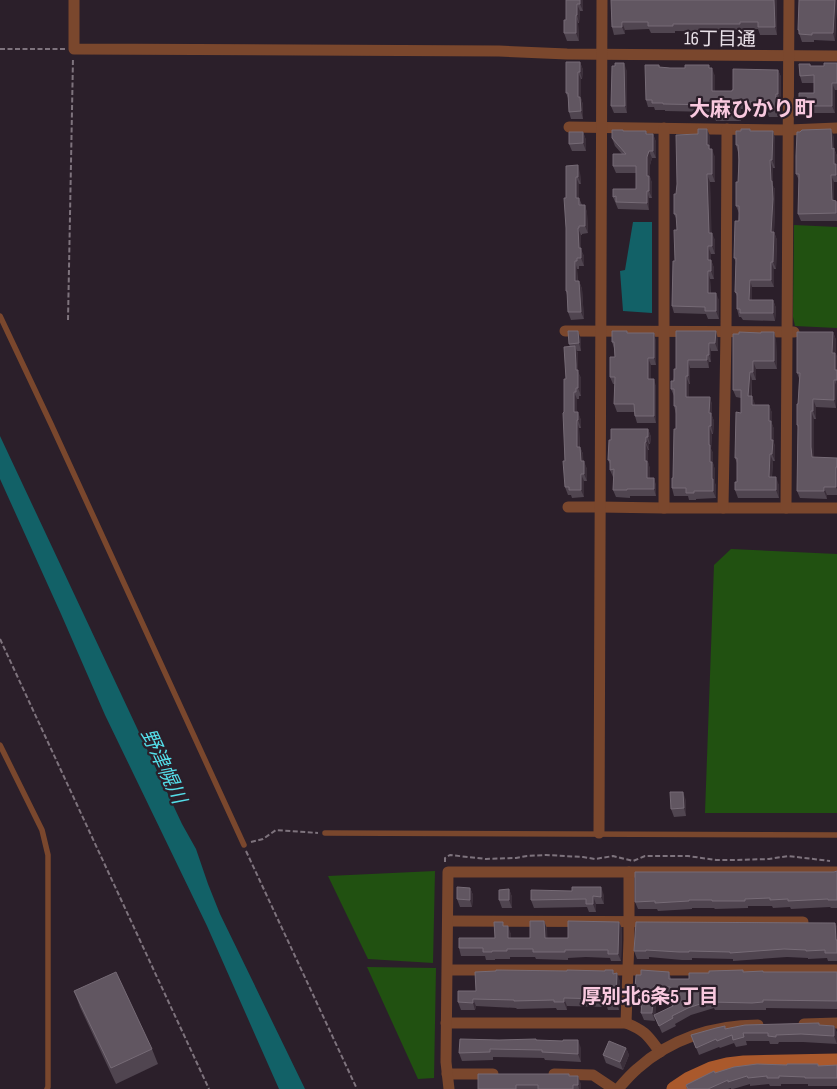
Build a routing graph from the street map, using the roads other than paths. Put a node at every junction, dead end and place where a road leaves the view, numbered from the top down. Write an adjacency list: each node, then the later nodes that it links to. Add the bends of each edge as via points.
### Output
1 (74, 0): 4 (street, 16丁目通, via 74,49)
2 (602, 0): 4 (street)
3 (789, 0): 6 (street)
4 (602, 54): 6 (street, 16丁目通); 8 (street)
5 (837, 56): 6 (street, 16丁目通)
6 (789, 57): 12 (street)
7 (570, 127): 8 (street)
8 (601, 128): 9 (street); 15 (street)
9 (664, 128): 11 (street); 16 (street)
10 (837, 128): 12 (street)
11 (727, 129): 12 (street); 17 (street)
12 (789, 130): 18 (street)
13 (0, 316): 30 (lane)
14 (565, 330): 15 (street)
15 (600, 330): 16 (street); 20 (street)
16 (664, 331): 17 (street); 22 (street)
17 (726, 332): 18 (street); 23 (street)
18 (788, 332): 19 (street); 24 (street)
19 (808, 332)
20 (599, 506): 21 (street); 22 (street); 28 (street)
21 (568, 507)
22 (664, 508): 23 (street)
23 (724, 508): 24 (street)
24 (786, 508): 25 (street)
25 (837, 508)
26 (0, 745): 49 (lane, via 42,830 48,855)
27 (325, 833): 28 (lane)
28 (599, 833): 29 (lane)
29 (837, 835)
30 (244, 845)
31 (836, 867): 32 (street)
32 (629, 872): 33 (street, via 448,872); 34 (street)
33 (448, 921): 34 (street); 36 (street)
34 (628, 921): 35 (street); 37 (street)
35 (817, 922)
36 (448, 970): 37 (street); 39 (street)
37 (628, 970): 38 (street); 40 (street)
38 (837, 970)
39 (446, 1023): 40 (street); 46 (street)
40 (626, 1023): 44 (street, via 645,1033)
41 (837, 1023): 43 (street)
42 (768, 1024): 44 (street, via 717,1028 696,1034)
43 (797, 1024)
44 (660, 1052): 51 (street)
45 (837, 1061): 52 (street, via 727,1065 710,1069)
46 (447, 1074): 47 (street); 50 (street)
47 (506, 1074)
48 (546, 1074): 51 (street, via 594,1075)
49 (47, 1089)
50 (449, 1089)
51 (616, 1089)
52 (674, 1089)

